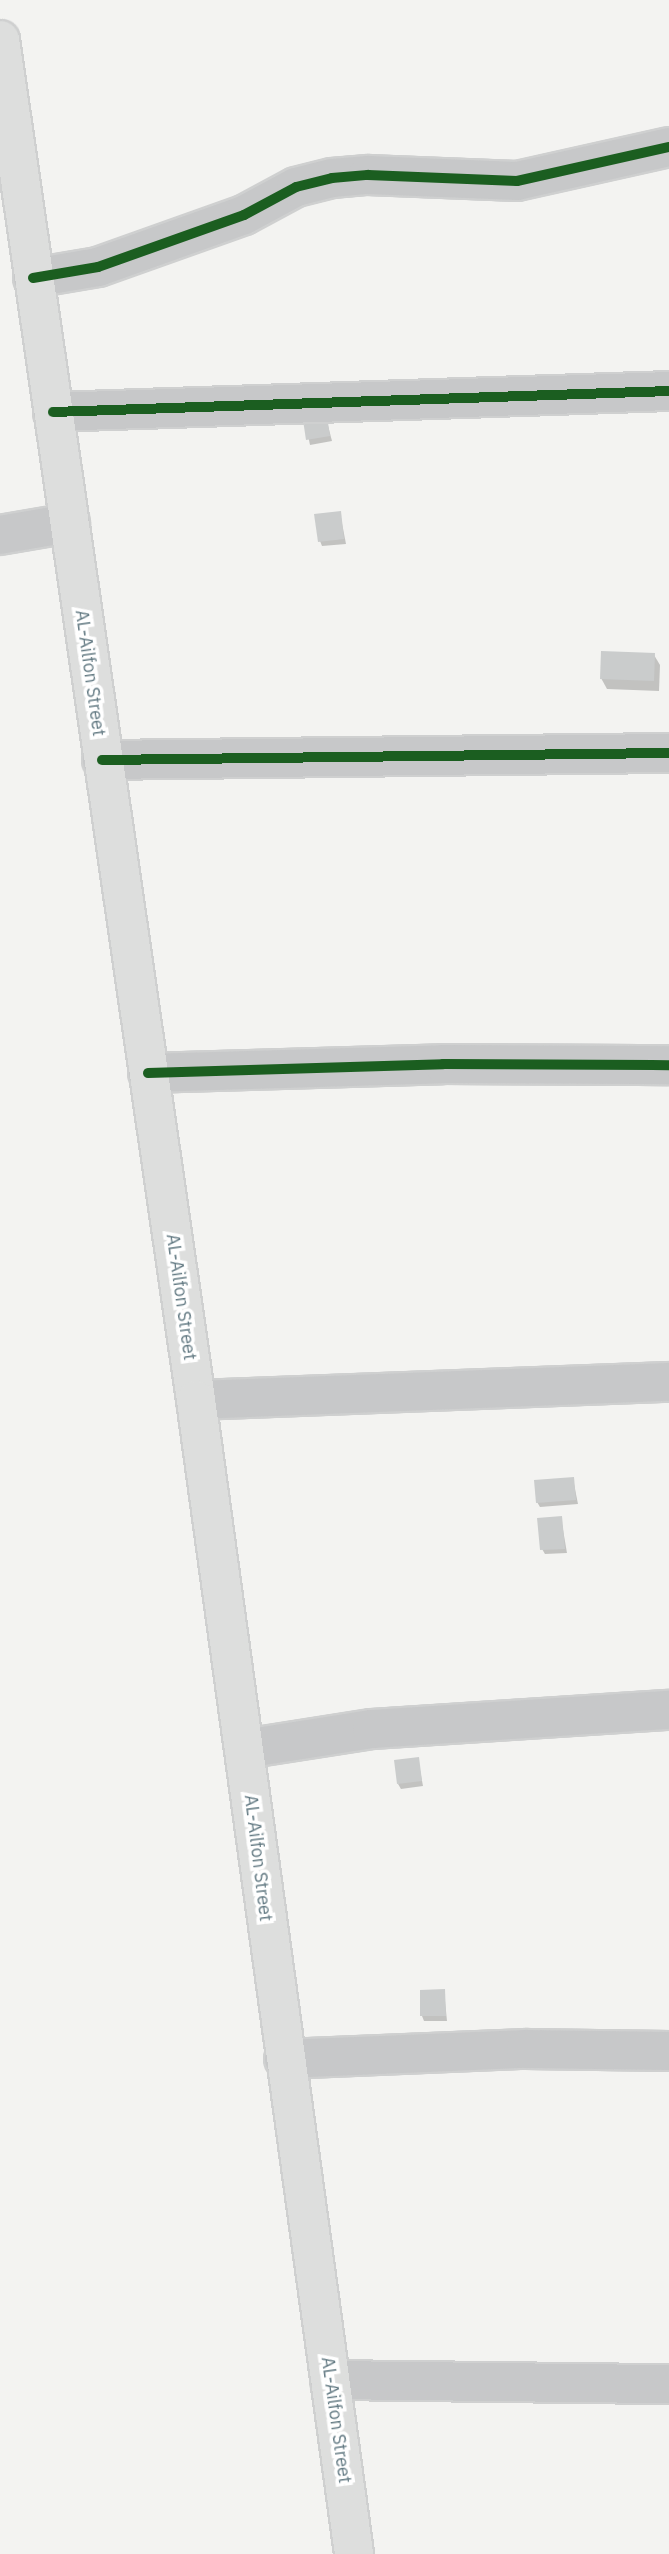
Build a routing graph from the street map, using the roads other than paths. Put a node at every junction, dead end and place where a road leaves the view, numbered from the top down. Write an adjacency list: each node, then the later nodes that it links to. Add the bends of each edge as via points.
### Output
1 (0, 40): 3 (highway, AL-Ailfon Street)
2 (669, 147): 3 (street, via 517,180 331,178 296,187 244,215 99,267)
3 (33, 278): 5 (highway, AL-Ailfon Street)
4 (669, 391): 5 (street)
5 (53, 412): 6 (highway, AL-Ailfon Street)
6 (70, 523): 7 (street); 9 (highway, AL-Ailfon Street)
7 (0, 535)
8 (669, 753): 9 (street)
9 (102, 760): 11 (highway, AL-Ailfon Street)
10 (669, 1065): 11 (street, via 443,1064)
11 (148, 1073): 13 (highway, AL-Ailfon Street)
12 (669, 1382): 13 (street)
13 (196, 1400): 15 (highway, AL-Ailfon Street)
14 (669, 1710): 15 (street, via 372,1729)
15 (244, 1749): 17 (highway, AL-Ailfon Street)
16 (669, 2051): 17 (street, via 526,2049)
17 (284, 2059): 18 (highway, AL-Ailfon Street)
18 (330, 2380): 19 (street); 20 (highway, AL-Ailfon Street)
19 (669, 2384)
20 (354, 2554)

